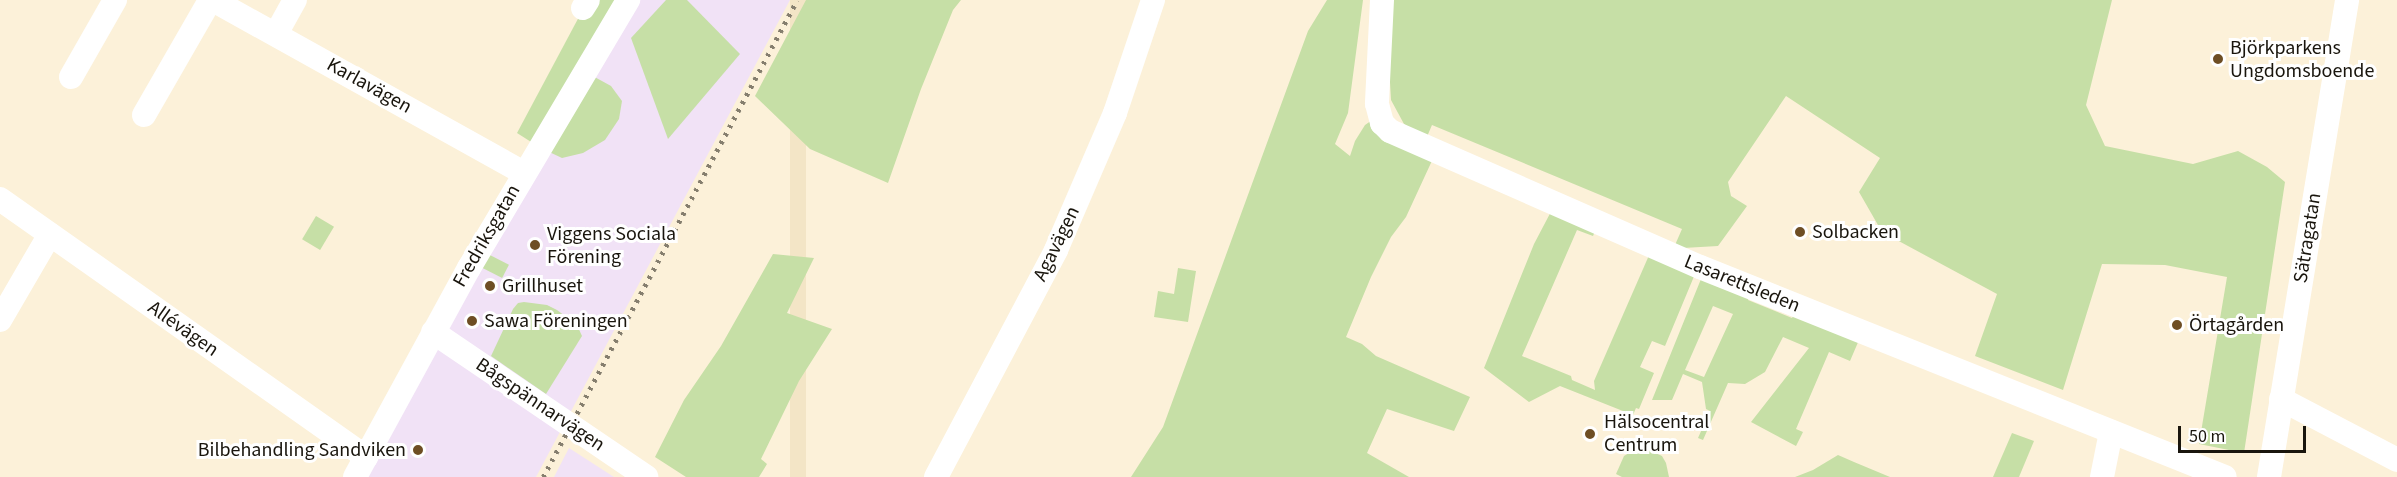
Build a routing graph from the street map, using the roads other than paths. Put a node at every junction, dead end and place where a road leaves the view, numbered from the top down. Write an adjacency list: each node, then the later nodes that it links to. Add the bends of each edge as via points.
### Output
1 (115, 0): 9 (street)
2 (212, 0): 8 (street, Karlavägen); 10 (street)
3 (295, 0): 8 (street)
4 (628, 0): 11 (street, Fredriksgatan)
5 (1153, 0): 21 (street, Agavägen, via 1115,113 1060,240)
6 (1382, 0): 17 (street, Lasarettsleden, via 1377,104 1382,123 1390,131 1701,267)
7 (2347, 0): 16 (street, Sätragatan)
8 (276, 34): 11 (street, Karlavägen)
9 (71, 76)
10 (144, 115)
11 (524, 172): 15 (street, Fredriksgatan)
12 (0, 200): 13 (street, Allévägen)
13 (50, 234): 14 (street); 19 (street, Allévägen)
14 (0, 320)
15 (433, 332): 19 (street, Fredriksgatan); 20 (street, Bågspännarvägen)
16 (2281, 399): 18 (street); 24 (street, Sätragatan)
17 (2111, 432): 22 (street); 23 (street, Lasarettsleden)
18 (2397, 460)
19 (361, 467)
20 (646, 477)
21 (936, 477)
22 (2102, 477)
23 (2225, 477)
24 (2269, 477)

